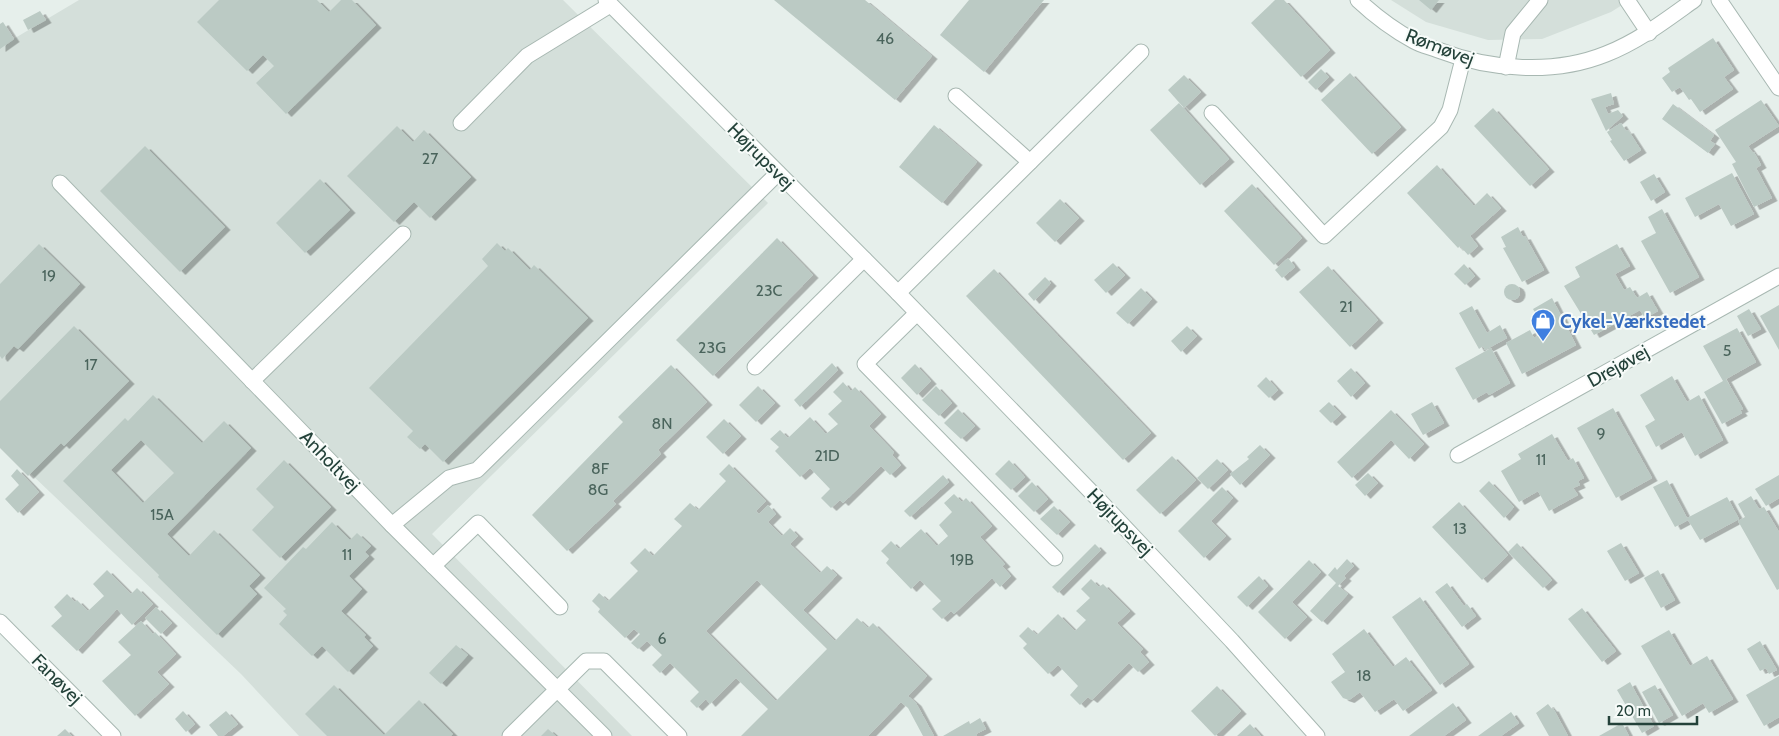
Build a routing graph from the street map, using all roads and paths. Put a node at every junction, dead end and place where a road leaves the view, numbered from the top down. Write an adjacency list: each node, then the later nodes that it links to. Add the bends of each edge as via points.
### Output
1 (1358, 0): 9 (street, Rømøvej, via 1414,41)
2 (1540, 0): 10 (street, via 1513,33)
3 (1627, 0): 7 (street)
4 (1694, 0): 7 (street, Rømøvej)
5 (1719, 0): 11 (street)
6 (608, 2): 14 (street, via 527,56); 16 (street, Højrupsvej)
7 (1648, 33): 10 (street, Rømøvej, via 1606,54 1559,66)
8 (1141, 52): 15 (street)
9 (1463, 60): 10 (street, Rømøvej); 13 (street, via 1450,110 1441,127 1324,236)
10 (1506, 67)
11 (1779, 88)
12 (956, 96): 15 (street)
13 (1212, 113)
14 (461, 123)
15 (1030, 162): 21 (street)
16 (778, 173): 19 (street, Højrupsvej); 26 (street, via 477,470 448,478)
17 (60, 183): 24 (street, Anholtvej)
18 (403, 234): 24 (street)
19 (864, 259): 21 (street, Højrupsvej); 23 (street)
20 (1779, 276): 25 (street, Drejøvej)
21 (898, 292): 22 (street, Højrupsvej)
22 (917, 313): 27 (street, via 865,364); 36 (street, Højrupsvej, via 1232,640)
23 (756, 367)
24 (252, 381): 26 (street, Anholtvej)
25 (1458, 455)
26 (392, 525): 28 (street, Anholtvej)
27 (1055, 558)
28 (433, 566): 29 (street, via 478,523); 31 (street, Anholtvej)
29 (560, 607)
30 (0, 622): 32 (street, Fanøvej)
31 (556, 689): 33 (street); 34 (street, Anholtvej); 35 (street, via 586,661 604,661)
32 (113, 736)
33 (510, 736)
34 (604, 736)
35 (679, 736)
36 (1317, 736)

